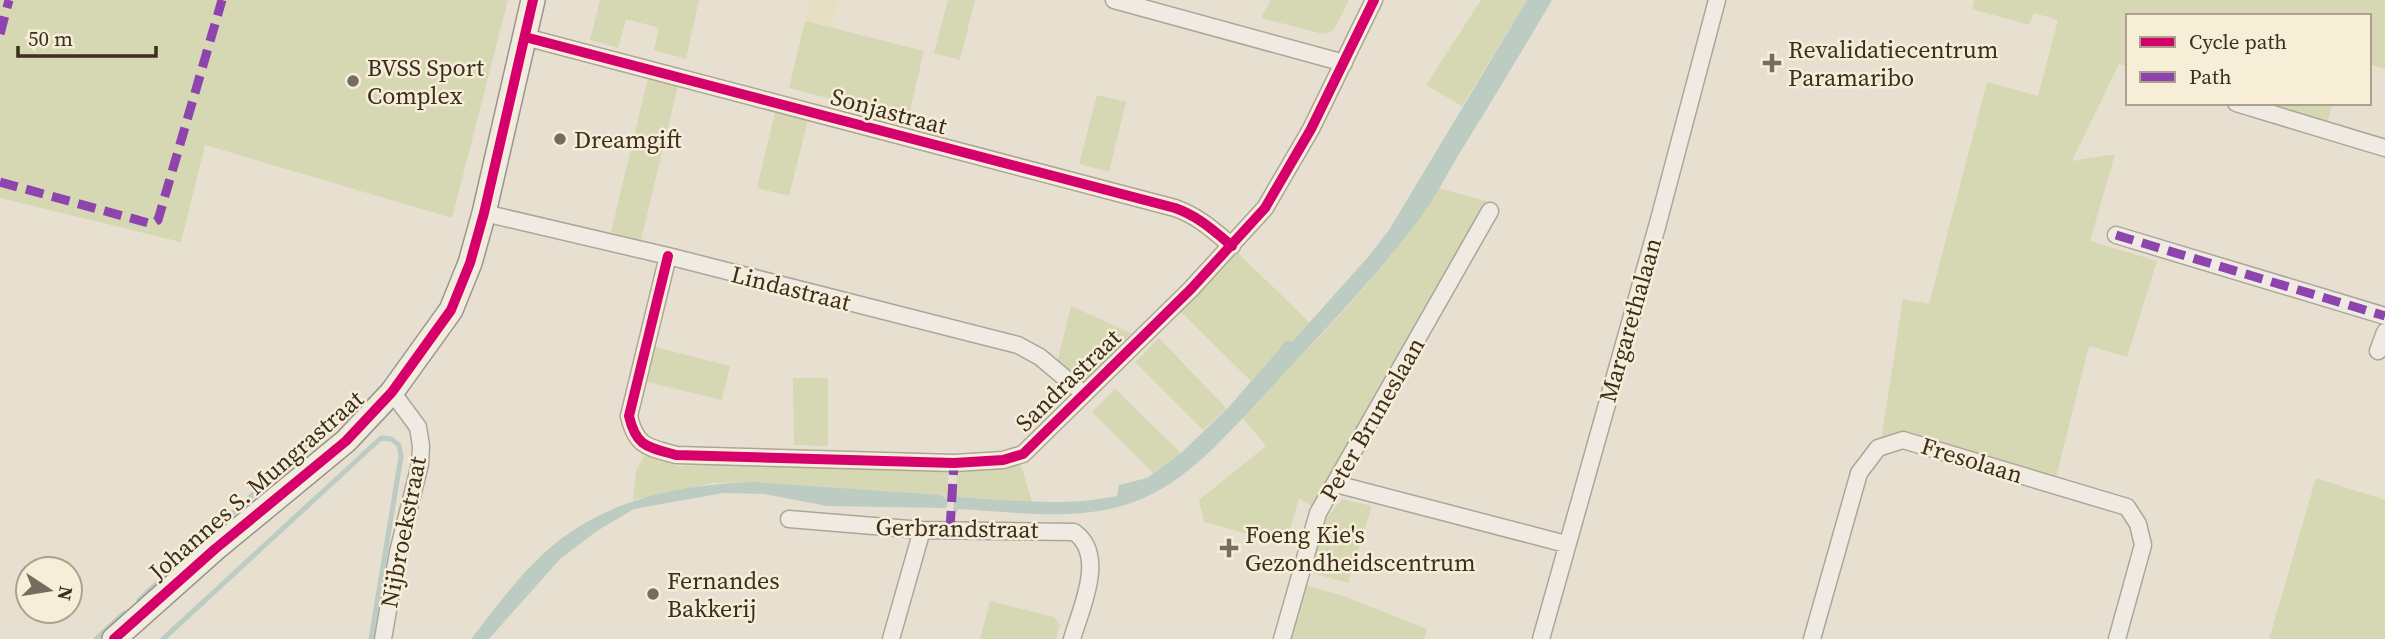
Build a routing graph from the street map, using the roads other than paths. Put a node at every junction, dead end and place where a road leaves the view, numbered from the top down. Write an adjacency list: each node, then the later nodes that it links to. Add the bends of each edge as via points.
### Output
1 (533, 0): 5 (street, Johannes S. Mungrastraat)
2 (1114, 0): 6 (street)
3 (1374, 0): 6 (street, Sandrastraat)
4 (1717, 0): 22 (street, Margarethalaan)
5 (526, 37): 10 (street, Johannes S. Mungrastraat); 12 (street, Sonjastraat, via 1175,208 1206,223)
6 (1344, 63): 12 (street, Sandrastraat, via 1265,208)
7 (2243, 105): 8 (street)
8 (2385, 148)
9 (1490, 211): 19 (street, Peter Bruneslaan)
10 (484, 213): 13 (street, Lindastraat); 17 (street, Johannes S. Mungrastraat, via 451,310)
11 (2116, 235): 14 (street)
12 (1232, 246): 18 (street, Sandrastraat)
13 (668, 256): 18 (street, Lindastraat, via 1018,345); 18 (street, Sandrastraat, via 629,416 633,433 648,447 676,455 954,463 1003,460 1023,454)
14 (2385, 316)
15 (2385, 332): 16 (street)
16 (2378, 351)
17 (392, 392): 23 (street, Johannes S. Mungrastraat, via 346,441); 24 (street, Nijbroekstraat, via 418,427 421,446)
18 (1084, 394)
19 (1336, 484): 22 (street); 27 (street, Peter Bruneslaan, via 1318,513)
20 (789, 519): 21 (street, Gerbrandstraat)
21 (922, 530): 25 (street); 26 (street, Gerbrandstraat, via 1074,532 1083,538 1090,576)
22 (1566, 544): 28 (street, Margarethalaan)
23 (114, 639)
24 (383, 639)
25 (891, 639)
26 (1072, 639)
27 (1282, 639)
28 (1541, 639)
29 (1812, 639): 30 (street, Fresolaan, via 1859,473 1878,448 1903,440 2127,507 2144,545)
30 (2117, 639)

